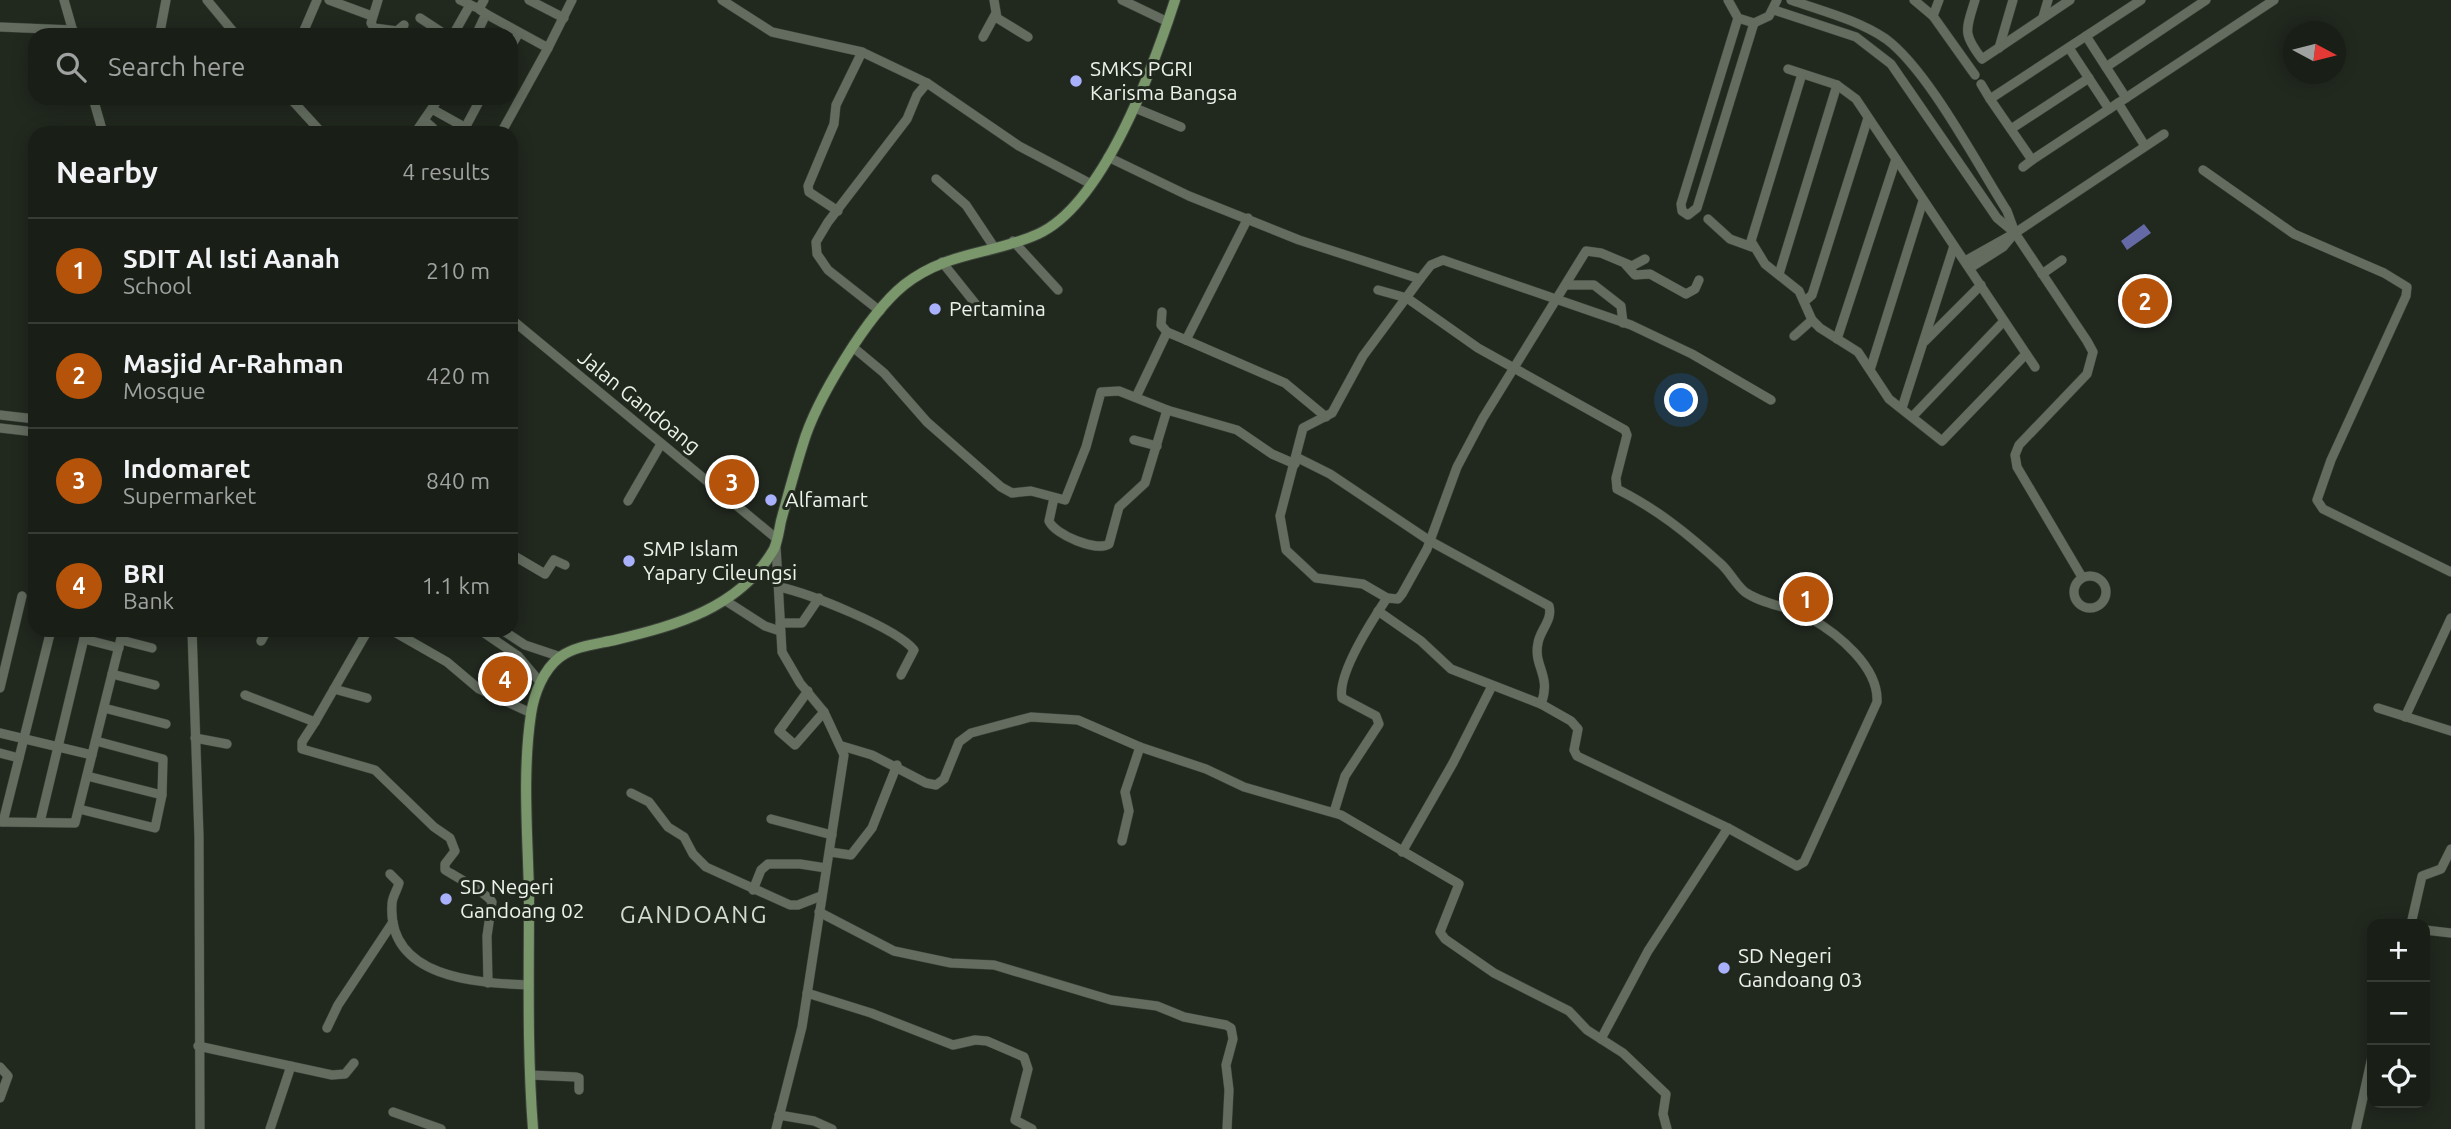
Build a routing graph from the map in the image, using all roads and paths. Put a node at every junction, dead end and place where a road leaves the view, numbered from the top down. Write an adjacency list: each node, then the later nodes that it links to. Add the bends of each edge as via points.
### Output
1 (64, 0): 38 (street)
2 (166, 0): 39 (street)
3 (207, 0): 40 (street)
4 (317, 0): 41 (street)
5 (329, 0): 28 (street)
6 (378, 0): 28 (street)
7 (460, 0): 26 (street)
8 (529, 0): 32 (street)
9 (572, 0): 32 (street)
10 (722, 0): 56 (street, via 772,32)
11 (994, 0): 27 (street)
12 (1122, 0): 34 (street)
13 (1175, 0): 34 (main road)
14 (1791, 0): 98 (street, via 1862,26 1903,54 2007,211)
15 (1914, 0): 29 (street)
16 (1938, 0): 29 (street)
17 (1975, 0): 53 (street, via 1966,37 1982,59)
18 (2013, 0): 53 (street)
19 (2048, 0): 30 (street)
20 (2070, 0): 30 (street)
21 (2141, 0): 50 (street)
22 (2206, 0): 57 (street)
23 (1726, 1): 33 (street)
24 (2272, 1): 67 (street)
25 (1776, 5): 35 (street, via 1766,19); 98 (street, via 1856,37 1891,64 1997,218)
26 (480, 7): 45 (street); 46 (street); 47 (street)
27 (995, 15): 51 (street); 52 (street)
28 (372, 16): 42 (street)
29 (1933, 16): 60 (street)
30 (2043, 17): 53 (street)
31 (420, 18): 44 (street)
32 (564, 18): 54 (street)
33 (1738, 18): 35 (street); 35 (street, via 1681,204 1685,214 1697,208)
34 (1168, 22): 73 (main road)
35 (1754, 23)
36 (404, 25): 43 (street)
37 (0, 27): 48 (street)
38 (72, 28)
39 (161, 28)
40 (230, 28)
41 (305, 28)
42 (374, 28)
43 (400, 28)
44 (435, 28)
45 (460, 28)
46 (477, 28)
47 (512, 28)
48 (28, 29)
49 (519, 33): 54 (street)
50 (2086, 36): 55 (street); 57 (street)
51 (983, 37)
52 (1028, 37)
53 (1999, 47)
54 (548, 48): 66 (street)
55 (2069, 48): 61 (street); 65 (street)
56 (862, 52): 62 (street); 95 (street, via 836,105 834,124 808,186 809,192)
57 (2106, 67): 67 (street)
58 (1788, 69): 59 (street)
59 (1802, 74): 64 (street); 102 (street)
60 (1975, 75)
61 (2089, 78): 67 (street); 84 (street)
62 (927, 83): 93 (street, via 1019,146); 95 (street, via 907,119)
63 (1981, 84): 65 (street)
64 (1837, 85): 76 (street, via 1856,99); 108 (street)
65 (1990, 99): 84 (street)
66 (518, 102)
67 (2117, 103): 86 (street); 89 (street)
68 (95, 105): 77 (street)
69 (296, 105): 78 (street)
70 (435, 105): 74 (street)
71 (477, 105): 81 (street)
72 (516, 105): 82 (street)
73 (1135, 108): 83 (street); 87 (main road)
74 (432, 109): 75 (street); 79 (street)
75 (443, 117): 79 (street); 80 (street)
76 (1868, 118): 88 (street); 118 (street, via 1812,295)
77 (101, 126)
78 (316, 126)
79 (429, 126)
80 (461, 126)
81 (466, 126)
82 (505, 126)
83 (1181, 127)
84 (2011, 129): 89 (street)
85 (2164, 134): 86 (street)
86 (2146, 146): 98 (street)
87 (1108, 157): 93 (main road); 96 (street)
88 (1896, 159): 94 (street); 128 (street)
89 (2032, 160): 90 (street)
90 (2024, 167)
91 (2203, 170): 156 (street, via 2294,234 2407,287 2330,460 2317,500 2323,509)
92 (936, 179): 101 (street, via 966,205)
93 (1091, 184): 99 (main road, via 1062,219)
94 (1923, 201): 100 (street); 133 (street)
95 (838, 211): 120 (street, via 818,236 817,254 848,289)
96 (1248, 218): 110 (street, via 1342,256); 129 (street)
97 (1708, 219): 102 (street, via 1730,239)
98 (2015, 233): 107 (street, via 2003,247); 109 (street)
99 (1013, 242): 101 (main road); 114 (street)
100 (1954, 246): 107 (street); 130 (street)
101 (994, 247): 105 (main road)
102 (1752, 247): 108 (street)
103 (1645, 259): 106 (street, via 1636,265)
104 (2062, 260): 109 (street)
105 (942, 262): 119 (street); 120 (main road, via 901,287)
106 (1625, 264): 111 (street, via 1635,275 1650,274 1686,294); 112 (street, via 1586,251)
107 (1968, 265): 113 (street)
108 (1779, 274): 118 (street)
109 (2042, 274): 157 (street, via 2087,341 2093,362 2015,455 2017,467)
110 (1420, 279): 116 (street); 117 (street, via 1432,264 1443,260)
111 (1699, 280)
112 (1566, 285): 117 (street); 124 (street, via 1594,285 1621,306)
113 (1981, 285): 123 (street); 130 (street)
114 (1058, 290)
115 (1378, 290): 116 (street)
116 (1407, 298): 135 (street); 142 (street, via 1363,356 1339,403)
117 (1556, 300): 124 (street); 135 (street)
118 (1805, 301): 122 (street)
119 (978, 307)
120 (880, 311): 131 (main road)
121 (1162, 312): 126 (street, via 1161,325)
122 (1812, 320): 127 (street); 128 (street)
123 (2004, 321): 132 (street); 141 (street)
124 (1623, 323): 137 (street, via 1692,354)
125 (518, 325): 147 (street, Jalan Gandoang)
126 (1167, 332): 129 (street); 136 (street)
127 (1794, 336)
128 (1837, 339): 133 (street)
129 (1186, 340): 142 (street, via 1284,383)
130 (1923, 342): 138 (street)
131 (854, 348): 150 (street, via 884,373 927,422 1001,487 1012,493 1031,491); 153 (main road, via 814,414)
132 (2026, 354): 134 (street); 141 (street, via 1942,441)
133 (1871, 367): 138 (street, via 1889,399)
134 (2035, 367)
135 (1516, 369): 152 (street, via 1457,467); 220 (street, via 1625,430 1617,489 1679,526 1730,572 1743,590 1810,618 1848,647 1873,680 1877,695 1873,714 1802,864 1797,866)
136 (1136, 397): 139 (street); 150 (street, via 1112,390 1099,393 1067,497 1064,501)
137 (1771, 400)
138 (1902, 408): 141 (street)
139 (1167, 410): 148 (street); 149 (street, via 1237,430 1272,454)
140 (0, 415): 143 (street)
141 (1913, 416)
142 (1326, 417): 149 (street, via 1305,425)
143 (28, 418)
144 (0, 428): 145 (street)
145 (28, 431)
146 (1134, 440): 148 (street)
147 (661, 444): 151 (street); 153 (street, Jalan Gandoang)
148 (1157, 446): 150 (street, via 1145,482 1121,505 1106,547 1096,547 1050,526)
149 (1295, 461): 152 (street, via 1324,470); 161 (street, via 1280,523 1291,556 1316,578 1363,584)
150 (1054, 498)
151 (628, 501)
152 (1430, 541): 161 (street, via 1402,594 1398,599); 191 (street, via 1549,606 1537,646 1546,683)
153 (776, 542): 158 (street); 162 (main road, via 742,589)
154 (518, 558): 155 (street, via 545,574 554,560)
155 (565, 565)
156 (2451, 572)
157 (2082, 577)
158 (779, 587): 160 (street); 165 (street)
159 (22, 596): 186 (street)
160 (819, 598): 165 (street, via 802,622); 182 (street, via 913,647)
161 (1387, 598): 163 (street)
162 (726, 601): 165 (street, via 765,626); 179 (main road, via 690,618)
163 (1378, 611): 185 (street, via 1451,669); 216 (street, via 1353,654 1340,694 1376,716 1379,724 1345,776)
164 (2451, 618): 196 (street)
165 (780, 627): 188 (street, via 782,652)
166 (49, 637): 201 (street)
167 (85, 637): 206 (street)
168 (103, 637): 175 (street)
169 (192, 637): 202 (street)
170 (263, 637): 176 (street)
171 (363, 637): 187 (street)
172 (403, 637): 195 (street, via 447,662 479,689)
173 (490, 637): 180 (street)
174 (515, 637): 178 (street)
175 (121, 639): 177 (street); 181 (street)
176 (261, 641)
177 (152, 648)
178 (538, 650): 179 (street); 180 (street)
179 (561, 657): 183 (main road)
180 (527, 667): 183 (street)
181 (112, 674): 184 (street); 192 (street)
182 (901, 675)
183 (540, 682): 195 (main road)
184 (155, 685)
185 (1492, 686): 191 (street); 225 (street)
186 (0, 688)
187 (334, 690): 190 (street); 197 (street)
188 (808, 691): 194 (street); 194 (street, via 779,731 795,745)
189 (245, 695): 197 (street)
190 (367, 698)
191 (1541, 704): 220 (street, via 1574,723 1577,756)
192 (104, 708): 198 (street); 203 (street)
193 (2378, 708): 196 (street)
194 (824, 712): 205 (street)
195 (531, 713): 236 (main road)
196 (2405, 717): 199 (street)
197 (315, 722): 235 (street, via 302,749 375,770 453,842 455,851 445,870 491,898)
198 (166, 724)
199 (2451, 731)
200 (0, 733): 201 (street)
201 (24, 738): 206 (street); 210 (street)
202 (195, 738): 204 (street); 240 (street)
203 (96, 741): 209 (street); 214 (street, via 163,759)
204 (227, 744)
205 (842, 746): 211 (street); 221 (street)
206 (58, 747): 209 (street); 219 (street)
207 (1140, 747): 211 (street, via 1078,720 1031,718 971,733 959,742 944,779 936,785); 216 (street, via 1206,769 1250,790); 222 (street, via 1125,792 1129,811)
208 (0, 753): 210 (street)
209 (92, 755): 212 (street)
210 (19, 758): 218 (street)
211 (897, 765): 224 (street, via 867,836 851,855)
212 (87, 776): 214 (street); 215 (street)
213 (631, 793): 228 (street, via 649,802 706,867)
214 (162, 795): 215 (street, via 155,828)
215 (79, 809): 219 (street, via 75,823)
216 (1334, 812): 225 (street)
217 (771, 819): 221 (street)
218 (2, 822): 219 (street)
219 (40, 822)
220 (1728, 828): 239 (street, via 1648,951)
221 (832, 835): 224 (street)
222 (1122, 841)
223 (2451, 849): 231 (street, via 2441,869 2422,876)
224 (830, 852): 226 (street)
225 (1402, 852): 239 (street, via 1459,884 1440,932 1445,939 1494,973 1560,1006)
226 (827, 868): 228 (street, via 768,864); 229 (street)
227 (390, 874): 232 (street, via 398,883 392,902)
228 (753, 890): 229 (street, via 790,905)
229 (821, 896): 230 (street)
230 (819, 912): 237 (street); 257 (street, via 894,951 951,964 995,965 1111,1000 1157,1006 1184,1017 1226,1024 1233,1039 1226,1065)
231 (2413, 919)
232 (393, 922): 235 (street, via 410,957); 238 (street)
233 (2430, 931): 234 (street)
234 (2451, 933)
235 (488, 983): 236 (street)
236 (529, 985): 244 (main road)
237 (807, 993): 249 (street); 256 (street, via 953,1045 987,1041 1024,1057 1028,1069 1015,1120)
238 (327, 1028)
239 (1601, 1038): 258 (street, via 1666,1094 1663,1114)
240 (198, 1046): 242 (street); 250 (street)
241 (354, 1063): 242 (street, via 345,1074)
242 (290, 1066): 251 (street)
243 (0, 1067): 247 (street, via 8,1076)
244 (530, 1075): 246 (street, via 576,1077); 253 (main road)
245 (2367, 1080): 259 (street)
246 (579, 1090)
247 (0, 1098)
248 (393, 1112): 252 (street)
249 (779, 1115): 254 (street); 255 (street)
250 (200, 1129)
251 (270, 1129)
252 (442, 1129)
253 (533, 1129)
254 (776, 1129)
255 (832, 1129)
256 (1032, 1129)
257 (1227, 1129)
258 (1667, 1129)
259 (2356, 1129)

